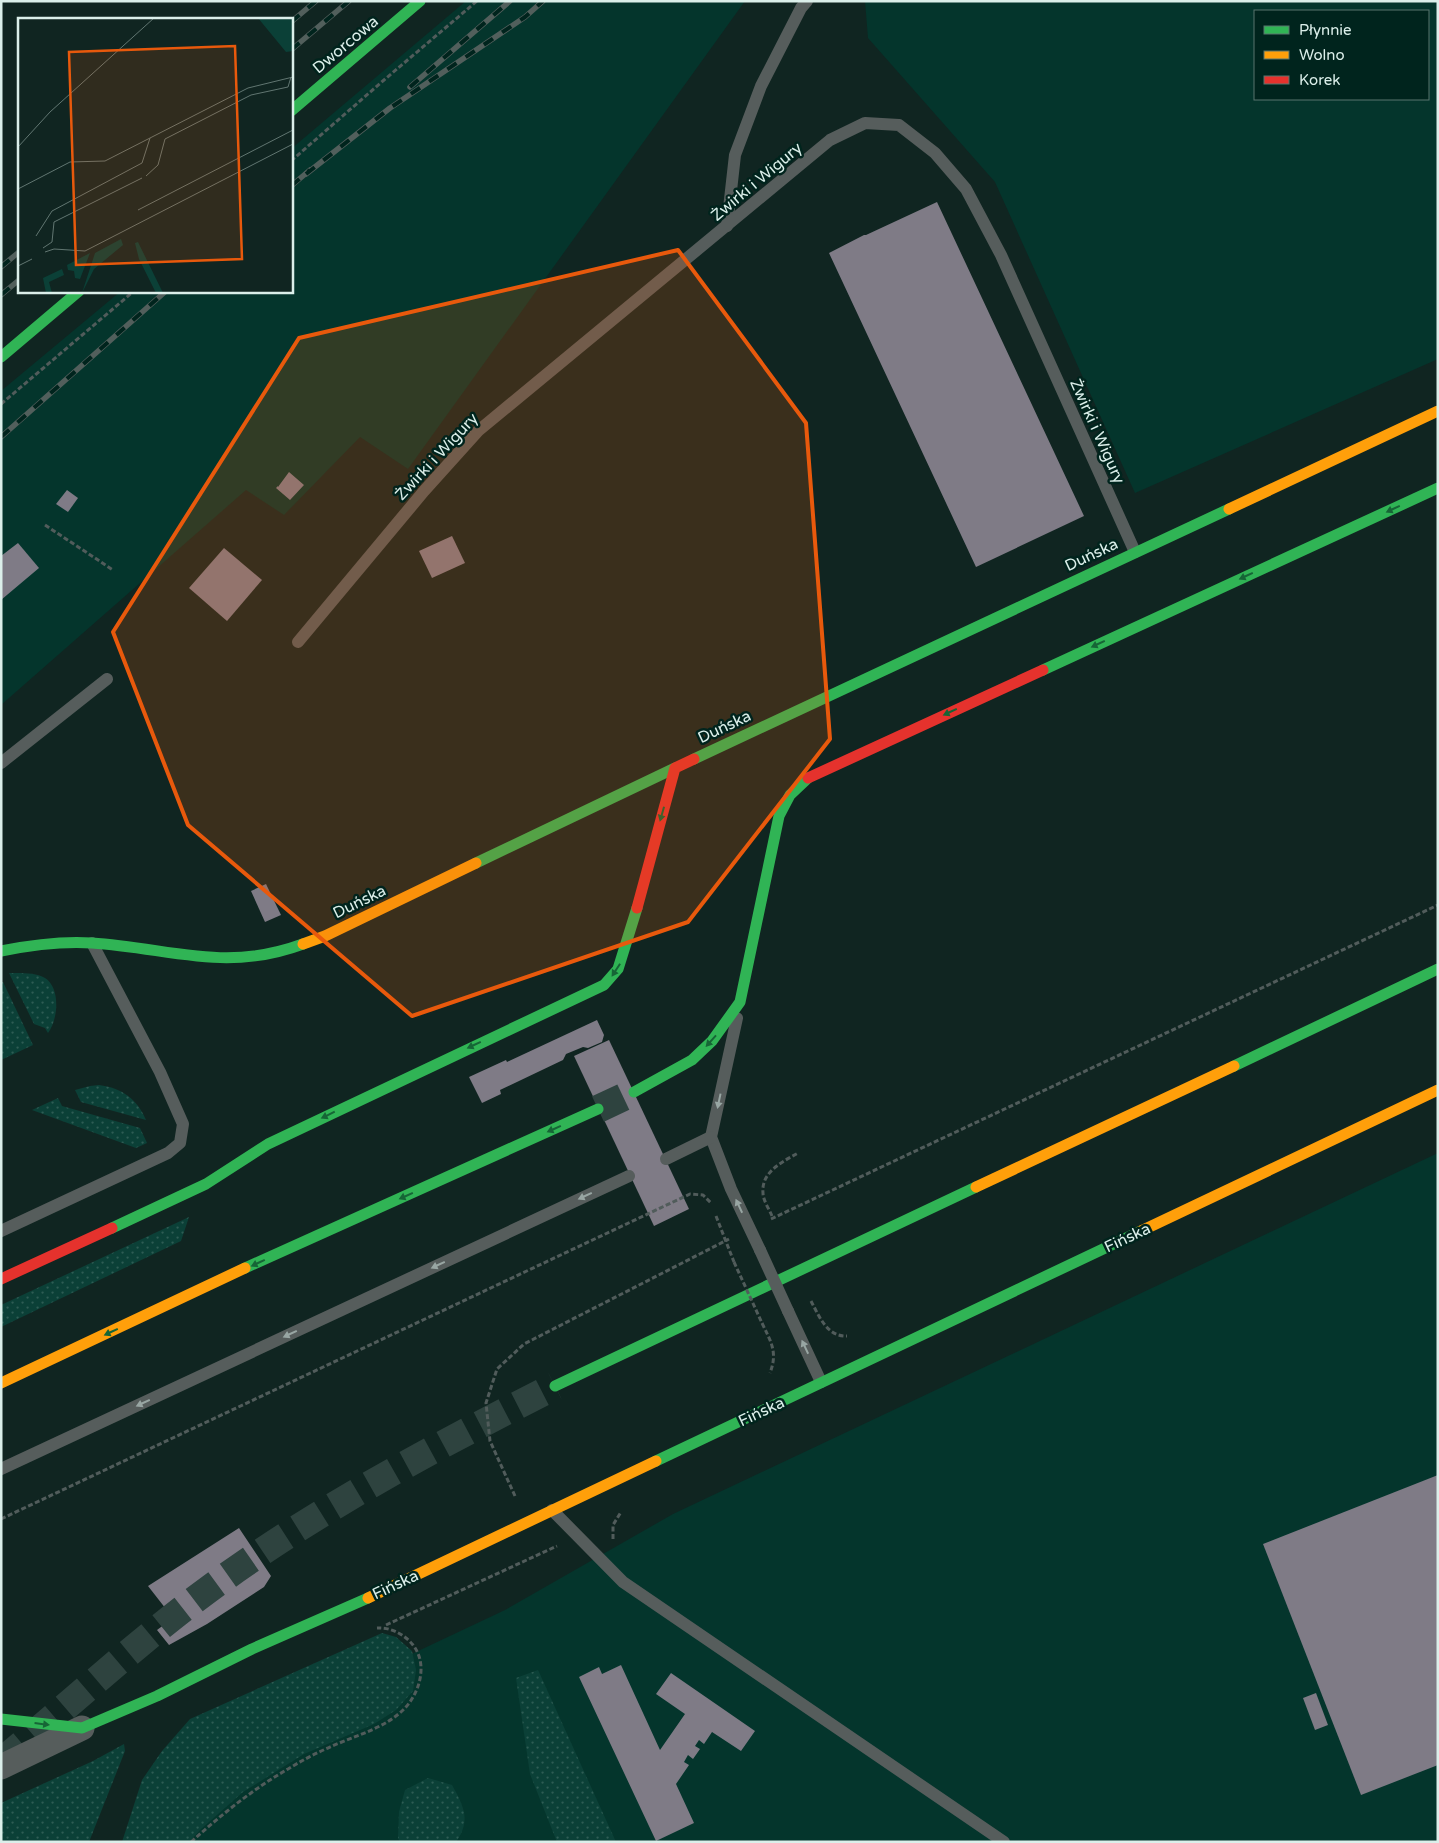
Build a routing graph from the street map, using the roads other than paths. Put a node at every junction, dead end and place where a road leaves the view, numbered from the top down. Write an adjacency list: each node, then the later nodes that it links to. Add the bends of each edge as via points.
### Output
1 (420, 1): 3 (main road, Dworcowa)
2 (807, 1): 4 (lane, via 761,86 735,155)
3 (292, 110)
4 (727, 226): 9 (lane, Żwirki i Wigury, via 830,140 865,123 899,125 935,153 966,189 1001,255); 10 (lane, Żwirki i Wigury, via 478,431)
5 (78, 292): 6 (main road)
6 (1, 357)
7 (1438, 411): 9 (main road, Duńska)
8 (1438, 488): 17 (main road, one-way to 17, via 808,778 790,795 779,816)
9 (1135, 552): 13 (main road, Duńska)
10 (298, 642)
11 (107, 679): 12 (lane)
12 (1, 763)
13 (675, 768): 14 (main road, Duńska, via 325,936 280,953 221,960); 25 (main road, one-way to 25, via 627,944 618,969 604,985 268,1144 206,1184)
14 (92, 943): 15 (main road, Duńska, via 40,944); 24 (lane, via 176,1106 183,1124 180,1142 168,1153)
15 (1, 951)
16 (1438, 969): 28 (main road)
17 (740, 1002): 19 (main road, one-way to 19, via 712,1042 692,1060); 21 (lane, one-way to 21)
18 (1438, 1090): 26 (main road, Fińska)
19 (634, 1092)
20 (598, 1109): 27 (main road, one-way to 27, via 263,1260)
21 (712, 1137): 22 (lane); 26 (lane, one-way to 21, bridge, via 731,1189)
22 (666, 1159)
23 (629, 1176): 29 (lane, one-way to 29)
24 (1, 1231)
25 (1, 1279)
26 (821, 1382): 30 (main road, Fińska)
27 (1, 1383)
28 (555, 1386)
29 (1, 1469)
30 (552, 1510): 32 (main road, Fińska, via 157,1696); 34 (lane, via 623,1582)
31 (1, 1719): 32 (main road, Fińska, one-way to 32)
32 (82, 1728): 33 (street, Fińska)
33 (1, 1767)
34 (1004, 1842)

